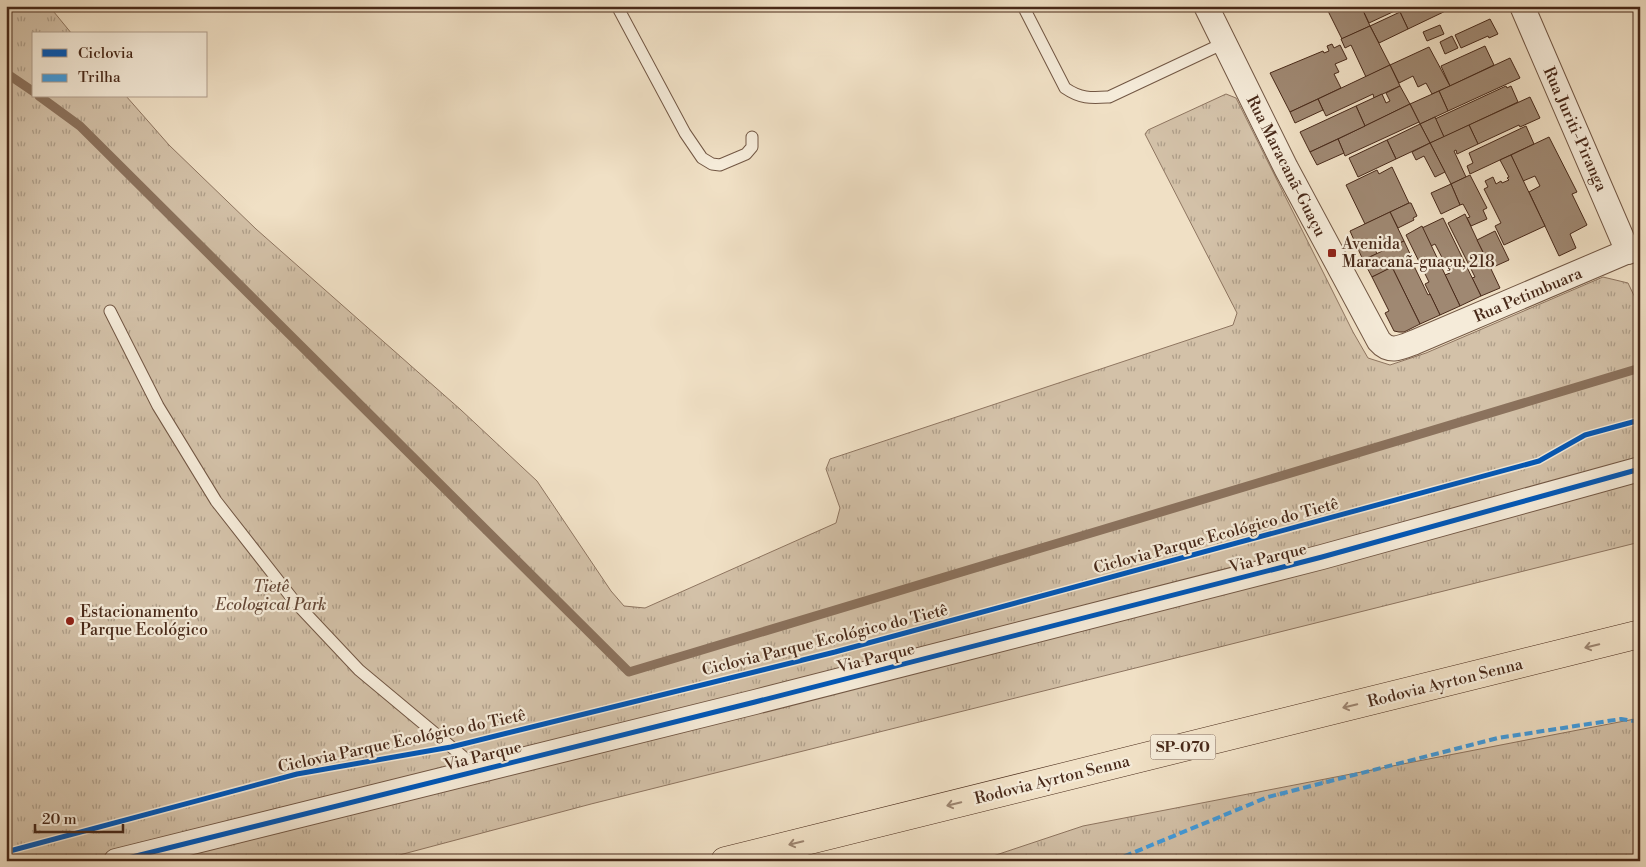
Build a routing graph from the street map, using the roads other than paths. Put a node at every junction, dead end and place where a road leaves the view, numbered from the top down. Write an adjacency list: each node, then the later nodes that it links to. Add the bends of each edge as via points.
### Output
1 (616, 6): 6 (lane, via 702,158 720,165 746,154 752,147)
2 (1023, 6): 5 (lane, via 1065,88 1077,96 1109,97)
3 (1206, 6): 5 (street, Rua Maracanã-Guaçu)
4 (1522, 6): 7 (street, Rua Juriti-Piranga)
5 (1224, 42): 9 (street, Rua Maracanã-Guaçu, via 1286,168 1380,341 1389,349)
6 (752, 137)
7 (1634, 249): 9 (street, Rua Petimbuara)
8 (110, 311): 12 (lane, via 158,406 216,501 295,602 359,670)
9 (1415, 342)
10 (1640, 469): 12 (street, Via Parque, via 1303,562)
11 (1640, 634): 14 (highway, Rodovia Ayrton Senna / SP-070, one-way to 14)
12 (479, 770): 13 (street, Via Parque)
13 (116, 861)
14 (725, 861)

